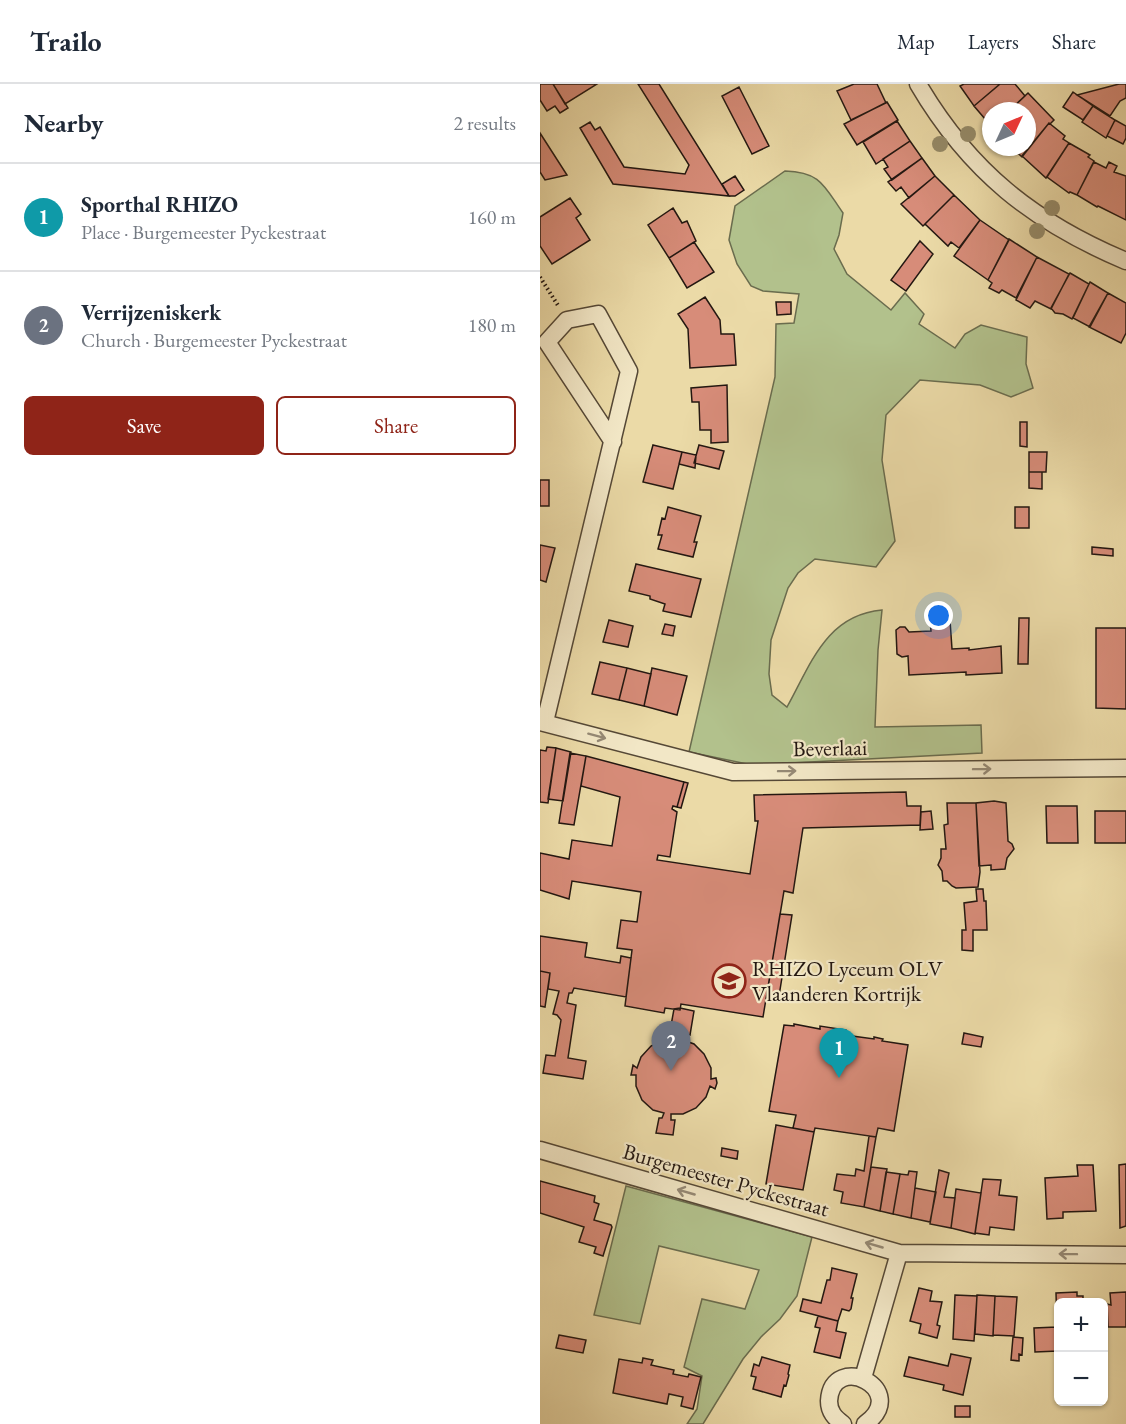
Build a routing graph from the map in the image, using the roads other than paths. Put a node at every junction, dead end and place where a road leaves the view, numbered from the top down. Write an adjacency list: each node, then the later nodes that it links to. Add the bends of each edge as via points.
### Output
1 (918, 84): 2 (street, via 943,124 1000,186 1060,228)
2 (1126, 261)
3 (613, 442): 3 (street, via 629,371 598,314 567,320 547,342); 4 (street)
4 (543, 722): 5 (street, Beverlaai, one-way to 5, via 733,772)
5 (1126, 768)
6 (540, 1150): 7 (street, Burgemeester Pyckestraat, one-way to 6)
7 (899, 1253): 8 (street, Burgemeester Pyckestraat, one-way to 7); 9 (street)
8 (1126, 1255)
9 (863, 1378): 10 (street, via 849,1377 834,1385 829,1397 832,1414); 11 (street, via 876,1389 879,1403 877,1412)
10 (843, 1424)
11 (865, 1424)

